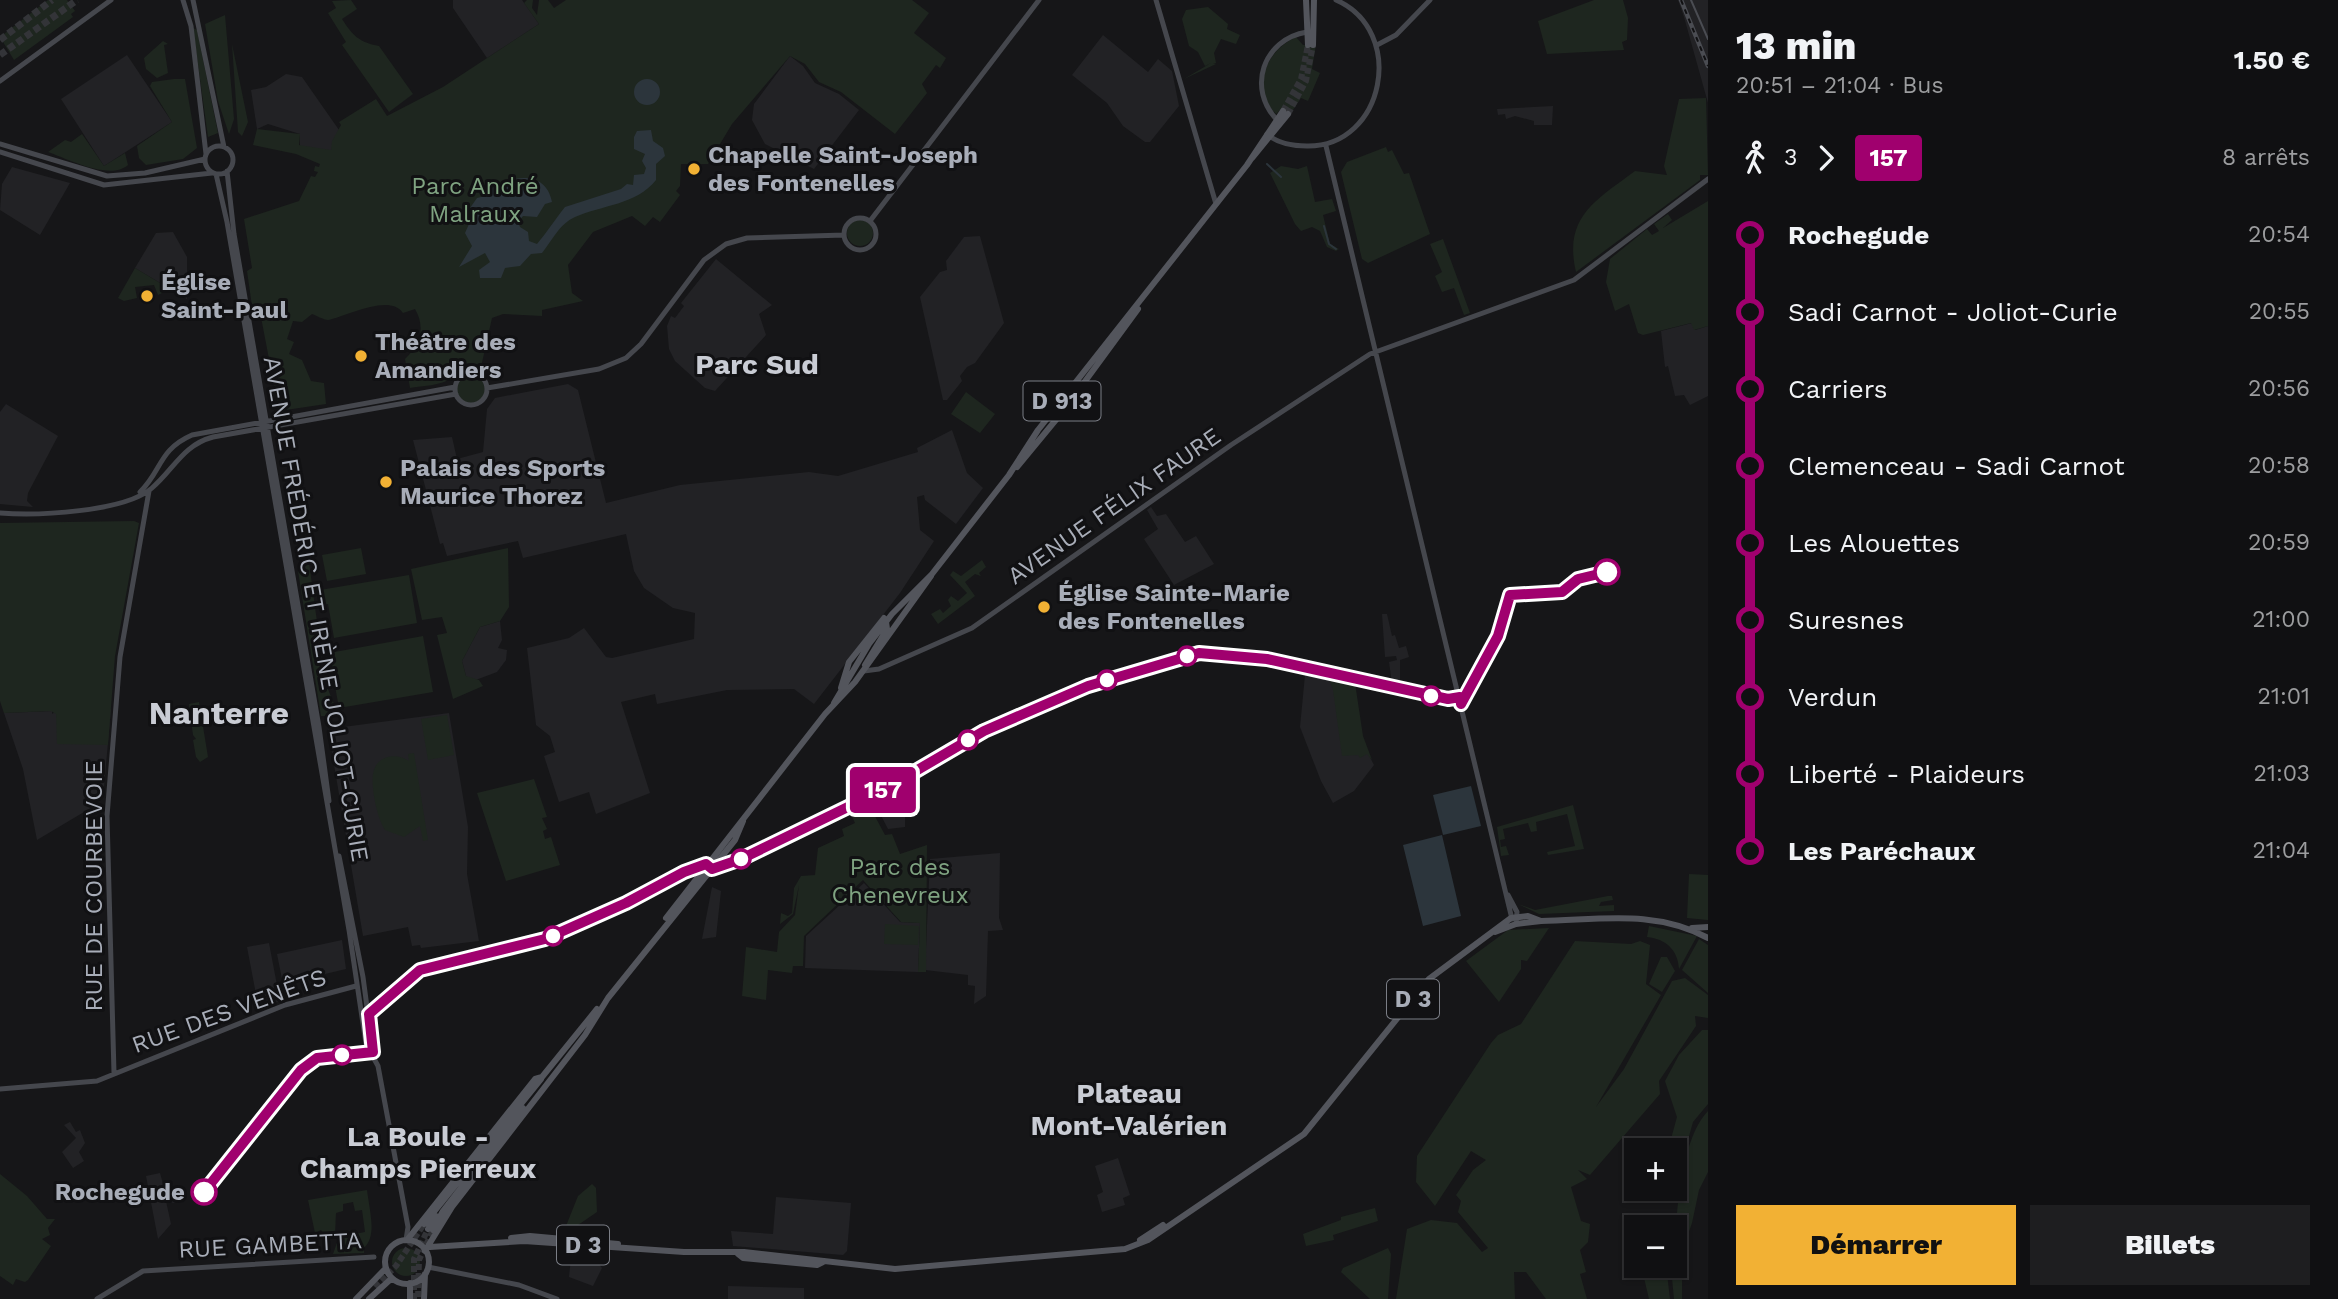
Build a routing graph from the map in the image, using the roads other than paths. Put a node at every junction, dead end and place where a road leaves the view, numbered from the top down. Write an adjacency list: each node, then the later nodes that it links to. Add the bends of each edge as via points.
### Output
1 (111, 0): 14 (street)
2 (183, 0): 10 (street)
3 (193, 0): 11 (street)
4 (1039, 0): 32 (street)
5 (1156, 0): 31 (street)
6 (1306, 0): 12 (main road)
7 (1314, 0): 12 (main road, via 1311,45)
8 (1336, 0): 13 (street, via 1359,15)
9 (1430, 0): 13 (street, via 1396,34)
10 (191, 26): 11 (street); 22 (street)
11 (200, 26): 20 (street)
12 (1307, 32): 16 (street, via 1278,44 1263,67 1261,91)
13 (1377, 45): 19 (street, via 1379,78 1368,112 1348,134)
14 (0, 81)
15 (1285, 113): 16 (main road, D 913)
16 (1278, 122): 17 (main road, D 913)
17 (1269, 136): 19 (street, via 1291,145); 31 (main road, D 913)
18 (1, 145): 21 (street); 27 (street, via 99,174)
19 (1326, 146): 34 (street)
20 (224, 147): 22 (street, via 214,147); 24 (street, via 232,158)
21 (2, 153): 23 (street); 30 (street, via 104,185)
22 (205, 157): 25 (street); 26 (street)
23 (0, 161)
24 (227, 171): 26 (street); 37 (street, AVENUE FRÉDÉRIC ET IRÈNE JOLIOT-CURIE)
25 (150, 172): 27 (street); 29 (street)
26 (214, 173): 29 (street); 37 (street, AVENUE FRÉDÉRIC ET IRÈNE JOLIOT-CURIE)
27 (137, 174): 30 (street)
28 (1708, 179): 34 (street, AVENUE FÉLIX FAURE, via 1579,278)
29 (150, 182): 30 (street)
30 (139, 183)
31 (1218, 202): 44 (main road, D 913, via 1064,410)
32 (870, 221): 33 (street, via 854,219 846,225); 33 (street, via 876,234 869,247 853,248)
33 (844, 235): 35 (street, via 747,238 726,244 705,260 642,344 626,358 599,369)
34 (1376, 351): 49 (street, AVENUE FÉLIX FAURE, via 1237,441 972,628 887,666); 52 (street)
35 (487, 388): 36 (street, via 483,400 474,405 461,402); 36 (street, via 474,373 461,376)
36 (455, 391): 37 (street)
37 (264, 424): 38 (street, via 192,435); 40 (street, via 200,441); 56 (street, AVENUE FRÉDÉRIC ET IRÈNE JOLIOT-CURIE); 58 (street, AVENUE FRÉDÉRIC ET IRÈNE JOLIOT-CURIE)
38 (162, 457): 39 (street); 40 (street)
39 (155, 468): 40 (street); 42 (street)
40 (166, 472): 41 (street)
41 (149, 491): 42 (street); 59 (street, RUE DE COURBEVOIE, via 120,657 107,816)
42 (137, 495): 43 (street, via 62,514)
43 (0, 513)
44 (932, 575): 45 (main road, D 913); 49 (main road, D 913)
45 (909, 596): 46 (main road, D 913); 47 (main road, D 913, via 900,600)
46 (886, 622): 48 (main road, D 913); 49 (main road, via 887,629 868,656)
47 (849, 662): 48 (main road); 50 (main road, D 913)
48 (855, 668): 49 (main road); 50 (main road, D 913)
49 (864, 671): 51 (main road, D 913)
50 (841, 690): 51 (main road, D 913)
51 (834, 703): 57 (main road, D 913, via 743,821 735,840)
52 (1515, 920): 54 (main road, D 3, via 1643,917); 66 (main road, D 3, via 1429,979 1304,1134 1139,1244 895,1269 524,1241)
53 (1708, 927): 54 (main road, D 3)
54 (1690, 928): 55 (main road, D 3)
55 (1708, 938)
56 (356, 986): 58 (street, AVENUE FRÉDÉRIC ET IRÈNE JOLIOT-CURIE, via 366,1044); 59 (street, RUE DES VENÊTS, via 285,1004)
57 (571, 1047): 60 (main road, D 913); 61 (main road, D 913)
58 (373, 1052): 65 (street, AVENUE FRÉDÉRIC ET IRÈNE JOLIOT-CURIE, via 391,1130)
59 (114, 1073): 62 (street, RUE DES VENÊTS, via 97,1081)
60 (542, 1077): 63 (main road, D 913); 64 (main road, D 913, via 535,1079)
61 (542, 1086): 63 (main road, D 913, via 428,1228); 66 (main road, D 913, via 452,1207)
62 (0, 1088)
63 (509, 1116): 64 (main road)
64 (499, 1121): 65 (main road, D 913)
65 (407, 1240): 66 (main road); 68 (main road, via 391,1247 385,1257)
66 (428, 1249): 69 (main road)
67 (374, 1257): 73 (street, RUE GAMBETTA, via 167,1267 138,1273)
68 (386, 1268): 70 (main road); 74 (main road)
69 (426, 1271): 71 (main road); 78 (main road); 79 (street, via 519,1284)
70 (392, 1278): 71 (main road); 76 (main road)
71 (410, 1283): 77 (main road)
72 (375, 1287): 75 (main road)
73 (97, 1299)
74 (356, 1299)
75 (363, 1299)
76 (369, 1299)
77 (410, 1299)
78 (424, 1299)
79 (557, 1299)

